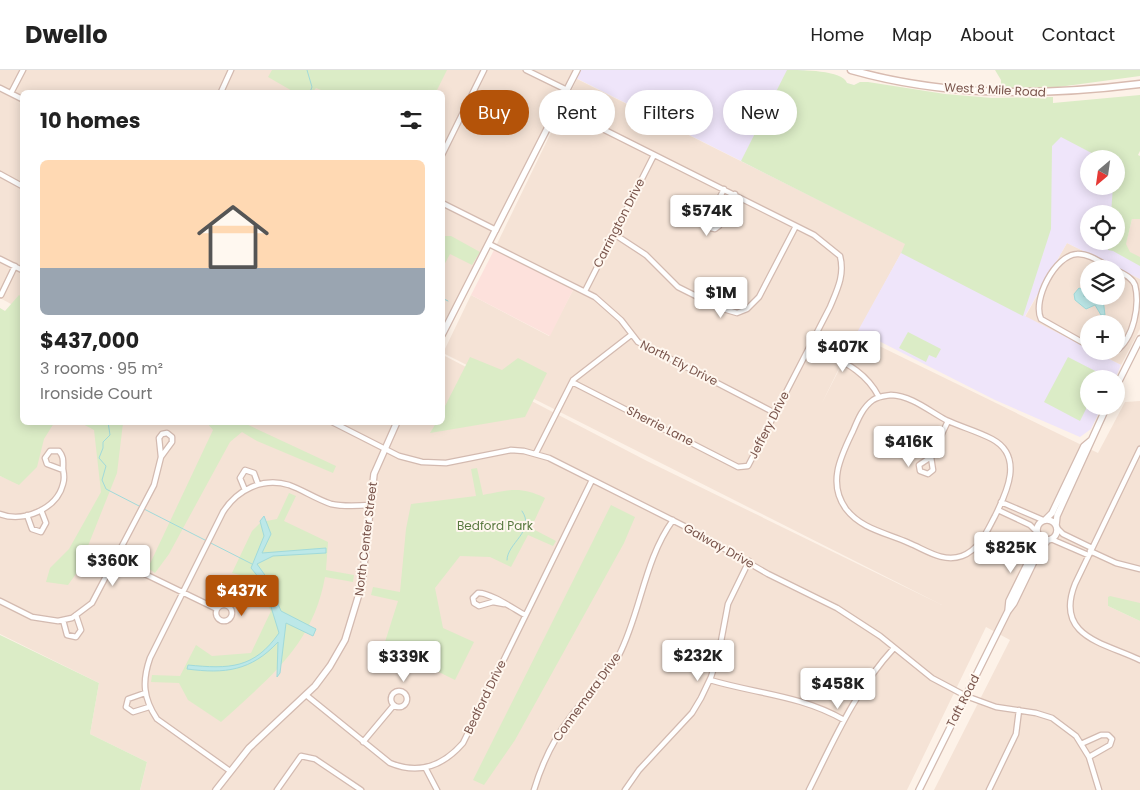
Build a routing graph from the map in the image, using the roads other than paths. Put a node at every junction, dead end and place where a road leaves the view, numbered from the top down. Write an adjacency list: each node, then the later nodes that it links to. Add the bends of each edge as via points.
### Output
1 (24, 70): 11 (street)
2 (231, 70): 9 (street)
3 (484, 70): 15 (street)
4 (526, 70): 10 (street)
5 (577, 70): 10 (street)
6 (851, 70): 7 (main road, West 8 Mile Road, via 926,86 983,92 1054,93)
7 (1140, 84)
8 (0, 88): 11 (street)
9 (224, 90)
10 (567, 90)
11 (11, 94): 12 (street)
12 (20, 98)
13 (544, 135): 23 (street)
14 (615, 135): 16 (street)
15 (445, 149)
16 (654, 154): 19 (street); 24 (street, Carrington Drive)
17 (0, 174): 18 (street)
18 (20, 185)
19 (724, 189): 20 (street); 20 (street, via 708,222 711,228 719,226)
20 (735, 194): 22 (street)
21 (445, 204): 23 (street)
22 (796, 226): 24 (street, via 759,297 747,309 737,313 678,287 646,255); 38 (street, Jeffery Drive, via 835,250 841,261 842,275 837,291)
23 (496, 230): 25 (street)
24 (614, 234): 31 (street, Carrington Drive)
25 (489, 244): 31 (street, North Ely Drive); 33 (street)
26 (0, 258): 28 (street)
27 (1096, 260): 37 (street, via 1084,254 1074,254 1059,263 1042,292 1039,306 1041,320)
28 (15, 266): 29 (street); 32 (street)
29 (20, 269)
30 (1125, 274): 36 (street, via 1136,286 1138,313)
31 (585, 291): 34 (street, North Ely Drive, via 608,307)
32 (1, 295)
33 (445, 329)
34 (631, 335): 40 (street); 42 (street, North Ely Drive, via 638,342)
35 (1140, 339): 39 (street)
36 (1125, 340)
37 (1080, 341)
38 (810, 345): 41 (street, via 862,373); 42 (street, Jeffery Drive)
39 (1124, 370)
40 (572, 382): 50 (street); 53 (street, Sherrie Lane, via 738,466)
41 (879, 397): 44 (street, via 904,397); 61 (street, via 871,401 861,414 838,465 838,492 852,516 872,529 933,554 952,558 980,544)
42 (775, 412): 53 (street, Jeffery Drive)
43 (1103, 415): 47 (street)
44 (948, 421): 51 (street); 58 (street, via 992,439 1002,448 1011,470)
45 (338, 425): 48 (street, Galway Drive)
46 (396, 425): 48 (street, North Center Street)
47 (1090, 441): 65 (street, via 1084,446 1052,513); 66 (street, via 1057,516)
48 (384, 448): 50 (street, Galway Drive, via 410,460 434,463 511,450); 59 (street, North Center Street, via 374,474)
49 (1140, 449): 69 (street)
50 (536, 453): 55 (street, Galway Drive)
51 (931, 457)
52 (161, 458): 52 (street, via 172,442 168,433 159,438); 70 (street, via 154,485)
53 (748, 466)
54 (63, 470): 54 (street, via 62,455 57,450 50,451 45,458 47,464); 60 (street, via 65,476 60,492)
55 (592, 480): 64 (street, Galway Drive); 79 (street, Bedford Drive)
56 (258, 484): 57 (street); 57 (street, via 254,473 245,470 240,478); 59 (street, via 284,484 333,504)
57 (245, 490): 73 (street, via 227,507)
58 (1002, 502): 61 (street); 65 (street)
59 (370, 505): 85 (street, North Center Street, via 362,584 353,621 330,666)
60 (41, 510): 63 (street); 63 (street, via 46,523 41,532 32,529)
61 (998, 510): 67 (street, via 1030,525)
62 (0, 514): 63 (street, via 13,517)
63 (27, 515)
64 (673, 520): 71 (street, Galway Drive); 100 (street, Connemara Drive, via 654,555 626,641 617,658 557,735)
65 (1044, 520): 66 (street, via 1051,520); 67 (street, via 1038,525)
66 (1056, 527): 68 (street, via 1056,535); 69 (street)
67 (1037, 533): 68 (street); 77 (street, Taft Road, via 1037,544 1009,601)
68 (1050, 539): 69 (street); 77 (street, Taft Road, via 1040,549)
69 (1090, 551): 72 (street); 82 (street, via 1070,595 1073,621 1089,638)
70 (116, 560): 73 (street); 78 (street, via 92,603)
71 (749, 562): 81 (street, Galway Drive, via 852,617); 83 (street, via 728,604)
72 (1140, 569)
73 (183, 594): 76 (street); 84 (street, via 150,658 144,677)
74 (0, 601): 80 (street, via 32,617)
75 (504, 604): 75 (street, via 482,592 473,598 474,603 480,606 493,602); 79 (street)
76 (217, 609)
77 (1008, 611): 86 (street, Taft Road)
78 (76, 615): 80 (street); 80 (street, via 81,628 76,637 68,635)
79 (525, 615): 94 (street, Bedford Drive, via 463,743 446,759)
80 (62, 620)
81 (894, 648): 86 (street, Galway Drive, via 932,678); 90 (street, via 873,671)
82 (1140, 660)
83 (710, 680): 90 (street, via 756,693 799,700); 101 (street, via 692,713 639,770)
84 (145, 693): 88 (street); 88 (street, via 128,699 126,706 133,712)
85 (306, 695): 91 (street); 95 (street, North Center Street, via 248,748)
86 (966, 696): 89 (street, Galway Drive, via 996,707); 103 (street, Taft Road)
87 (394, 705): 91 (street)
88 (149, 707): 95 (street, via 157,719)
89 (1019, 710): 92 (street, Galway Drive, via 1052,718 1076,736); 104 (street, via 1016,734)
90 (844, 720): 102 (street)
91 (363, 742): 94 (street, via 395,765)
92 (1081, 744): 93 (street, Galway Drive); 93 (street, via 1101,734 1112,739 1110,745)
93 (1089, 758): 105 (street, Galway Drive)
94 (426, 769): 99 (street)
95 (230, 771): 96 (street, North Center Street)
96 (216, 790)
97 (277, 790): 98 (street, via 301,756 315,759)
98 (361, 790)
99 (437, 790)
100 (534, 790)
101 (625, 790)
102 (809, 790)
103 (919, 790)
104 (990, 790)
105 (1098, 790)

